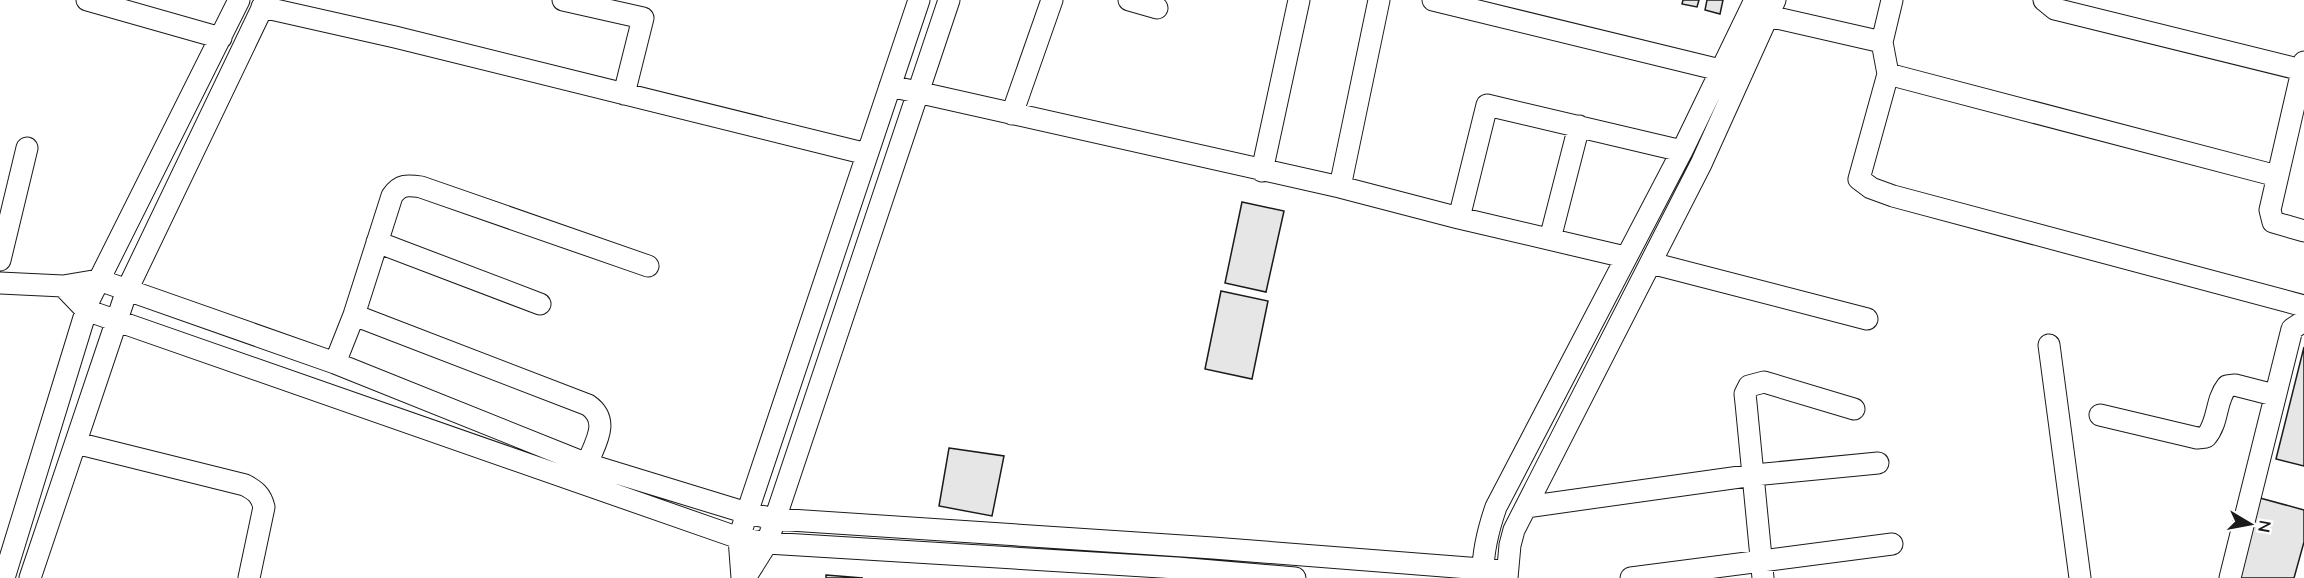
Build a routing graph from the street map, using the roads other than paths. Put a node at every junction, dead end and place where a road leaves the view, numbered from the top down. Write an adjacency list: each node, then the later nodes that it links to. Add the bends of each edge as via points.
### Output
1 (87, 0): 16 (street)
2 (239, 0): 16 (street)
3 (563, 0): 23 (street, via 644,18)
4 (919, 0): 21 (street)
5 (950, 0): 22 (street)
6 (1052, 0): 24 (street)
7 (1129, 0): 15 (street)
8 (1299, 0): 29 (street)
9 (1379, 0): 31 (street)
10 (1433, 0): 19 (street)
11 (1892, 0): 17 (street)
12 (2044, 0): 18 (street, via 2055,9)
13 (264, 4): 23 (street); 43 (street)
14 (1766, 5): 17 (street); 19 (street); 38 (street, via 1701,164)
15 (1157, 8)
16 (221, 38): 40 (street)
17 (1882, 42): 20 (street)
18 (2303, 66): 30 (street)
19 (1720, 70): 27 (street)
20 (1888, 74): 30 (street); 45 (street, via 1859,179 1871,188)
21 (890, 86): 22 (street); 28 (street)
22 (918, 93): 24 (street); 62 (street)
23 (624, 94): 28 (street)
24 (1012, 114): 29 (street)
25 (1579, 126): 27 (street); 32 (street, via 1487,105); 34 (street)
26 (27, 148): 37 (street)
27 (1682, 151): 36 (street)
28 (867, 154): 61 (street)
29 (1262, 171): 31 (street)
30 (2277, 176): 33 (street, via 2270,210 2273,222)
31 (1340, 187): 32 (street)
32 (1459, 218): 34 (street)
33 (2304, 231)
34 (1550, 239): 36 (street)
35 (377, 242): 39 (street, via 392,196 403,186 411,186); 44 (street); 47 (street)
36 (1625, 257): 72 (street, via 1496,507)
37 (0, 260)
38 (1651, 263): 48 (street); 60 (street)
39 (648, 266)
40 (99, 280): 42 (street); 43 (street); 46 (street)
41 (0, 283): 42 (street)
42 (63, 286): 46 (street)
43 (128, 290): 49 (street); 52 (street)
44 (540, 304)
45 (2304, 306)
46 (86, 310): 49 (street); 70 (street)
47 (354, 315): 52 (street); 58 (street, via 598,411 600,431)
48 (1867, 319)
49 (117, 320): 56 (street); 64 (street)
50 (2304, 321): 53 (street, via 2292,329)
51 (2049, 345): 79 (street)
52 (335, 363): 58 (street)
53 (2274, 395): 55 (street, via 2227,386 2206,437); 80 (street)
54 (1854, 409): 59 (street, via 1764,382 1749,386 1745,394)
55 (2100, 415)
56 (76, 443): 74 (street); 75 (street, via 245,485 262,496 264,507)
57 (1878, 463): 59 (street)
58 (587, 464): 61 (street)
59 (1754, 475): 60 (street); 69 (street)
60 (1526, 507): 73 (street, via 1514,530)
61 (747, 513): 62 (street); 64 (street)
62 (775, 519): 63 (street); 65 (street)
63 (1002, 533): 67 (street); 72 (street)
64 (739, 538): 65 (street); 76 (street)
65 (767, 543): 67 (street); 76 (street)
66 (1892, 544): 69 (street)
67 (998, 557): 68 (street)
68 (1046, 569): 71 (street)
69 (1762, 569): 78 (street)
70 (4, 570)
71 (1177, 573): 77 (street)
72 (1483, 574): 73 (street)
73 (1507, 575)
74 (30, 578)
75 (249, 578)
76 (744, 578)
77 (1295, 578)
78 (1631, 578)
79 (2080, 578)
80 (2230, 578)

